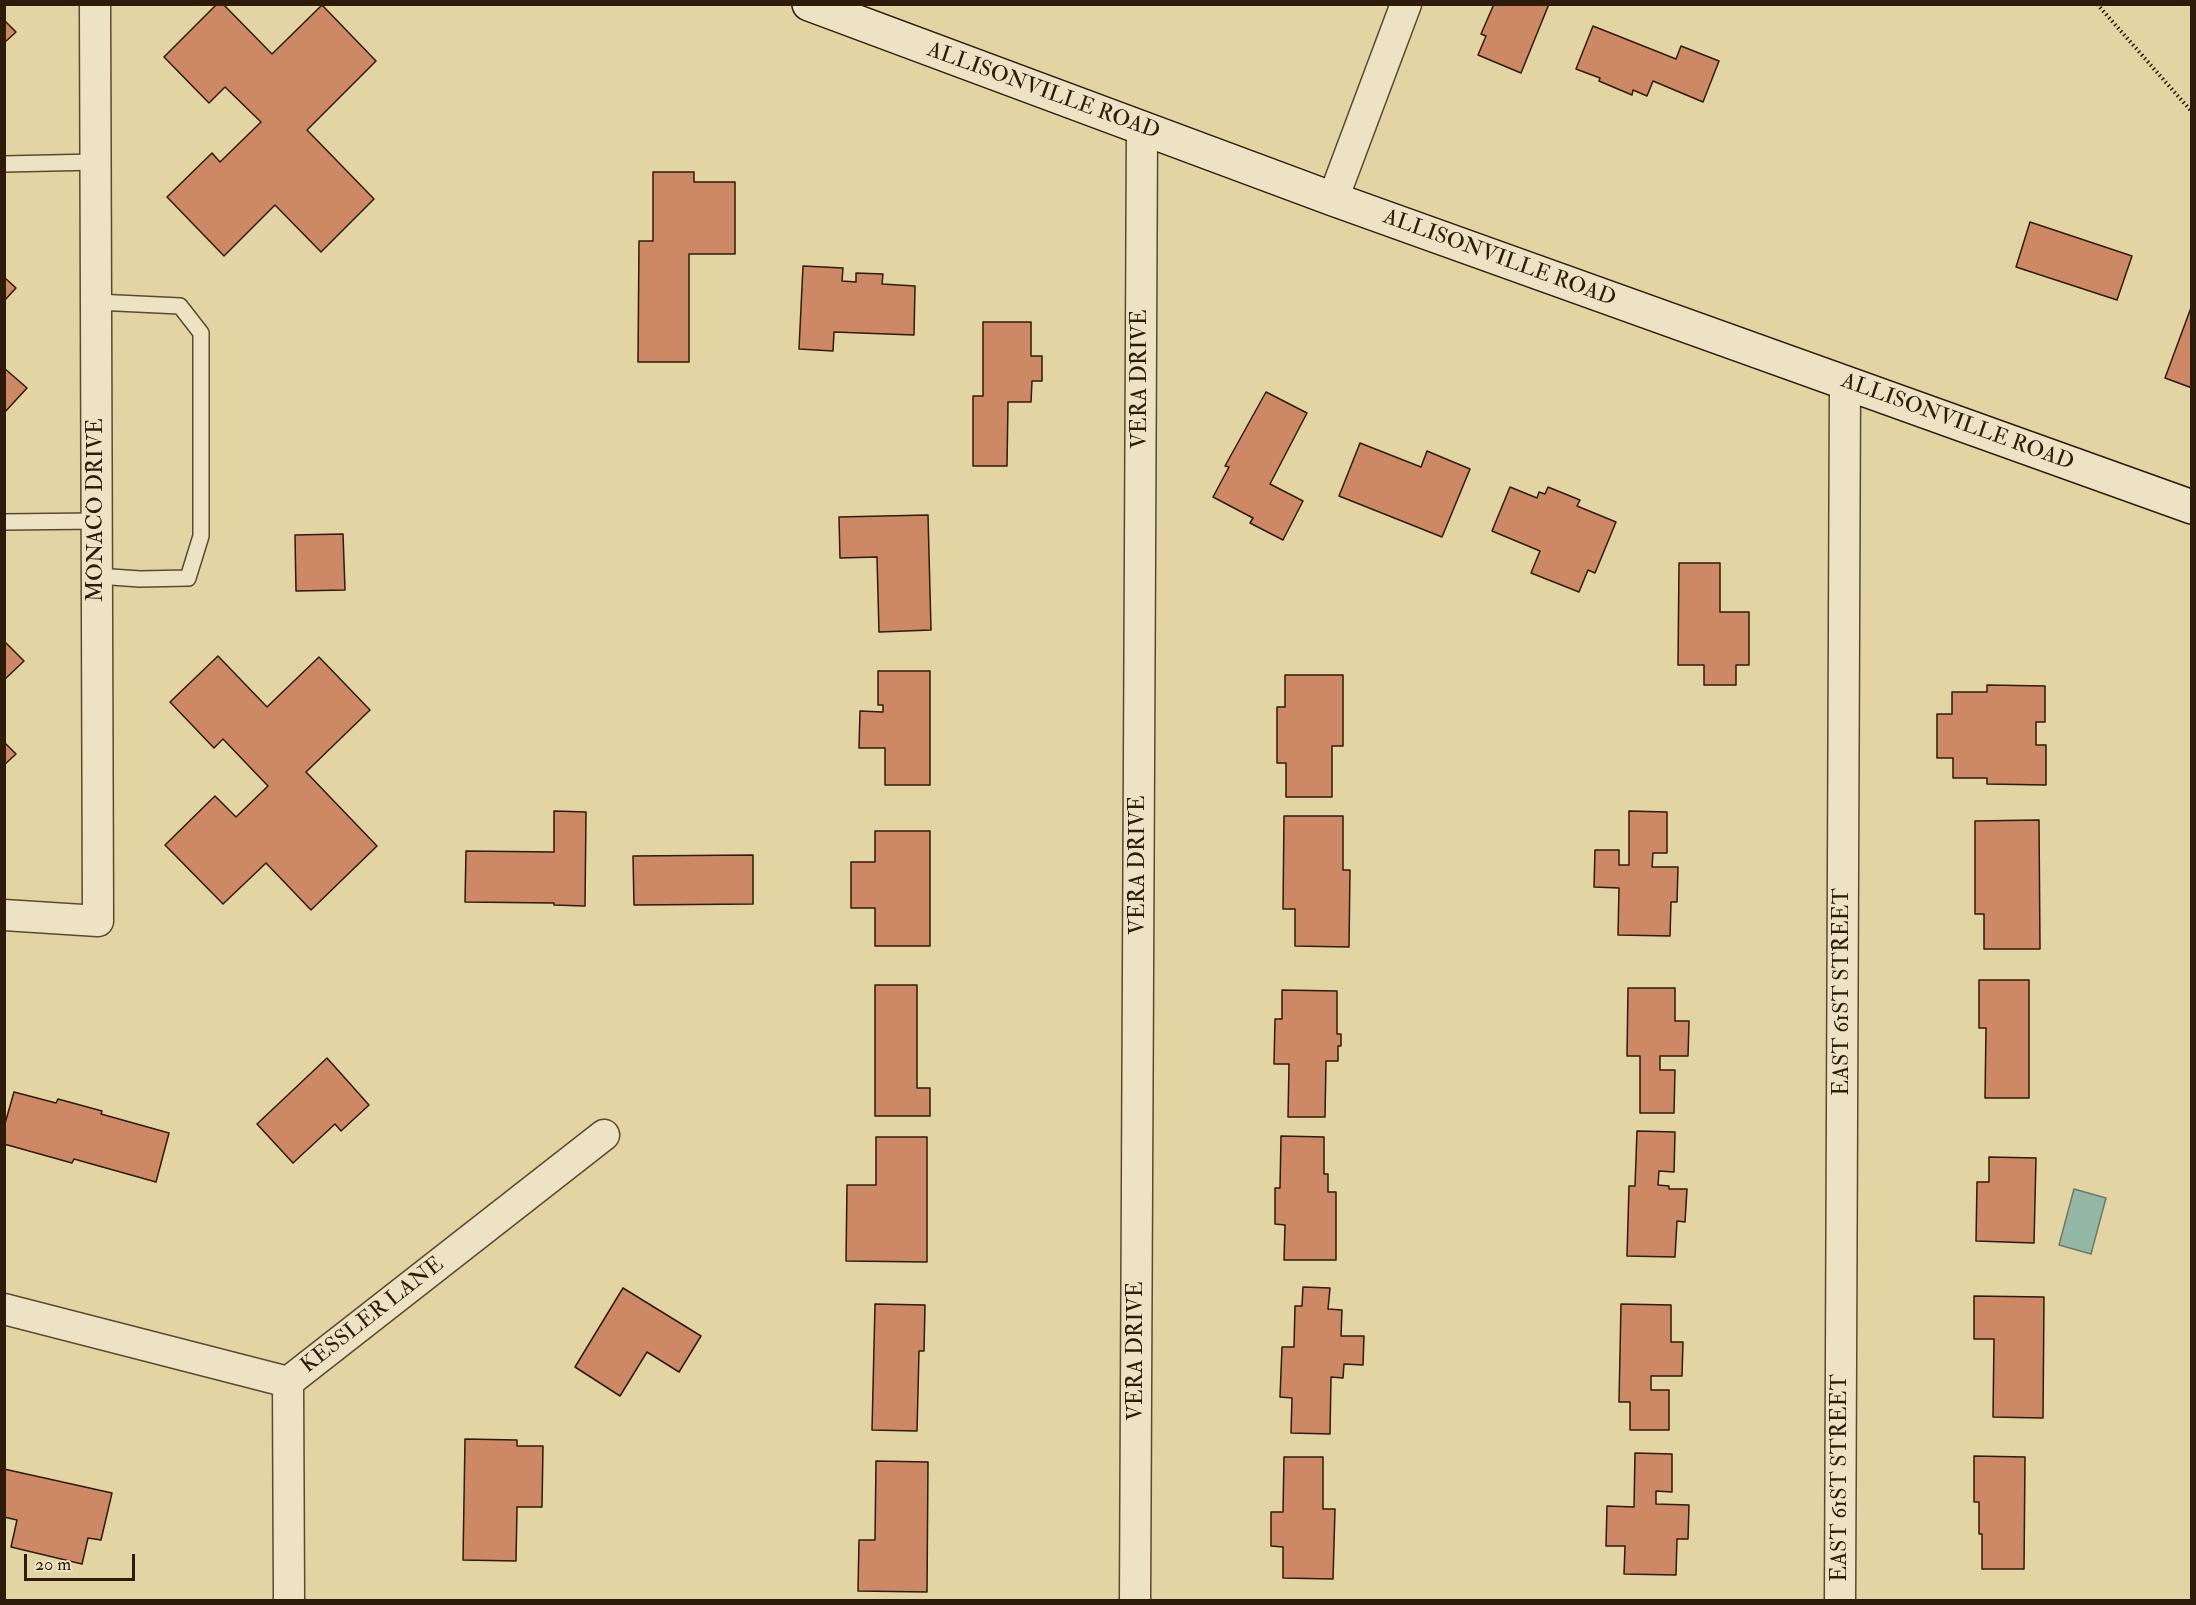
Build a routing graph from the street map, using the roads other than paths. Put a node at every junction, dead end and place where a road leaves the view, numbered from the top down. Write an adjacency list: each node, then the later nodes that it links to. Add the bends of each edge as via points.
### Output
1 (95, 4): 5 (street, MONACO DRIVE)
2 (809, 4): 4 (main road, ALLISONVILLE ROAD)
3 (1406, 4): 7 (street)
4 (1142, 129): 7 (main road, ALLISONVILLE ROAD); 19 (street, VERA DRIVE)
5 (96, 162): 6 (lane); 8 (street, MONACO DRIVE)
6 (4, 164)
7 (1333, 199): 9 (main road, ALLISONVILLE ROAD)
8 (96, 302): 11 (street, MONACO DRIVE); 13 (lane, via 180,306 201,333 201,536 188,578)
9 (1845, 383): 10 (main road, ALLISONVILLE ROAD); 20 (street, EAST 61ST STREET)
10 (2192, 507)
11 (97, 521): 12 (lane); 13 (street, MONACO DRIVE)
12 (4, 522)
13 (97, 576): 14 (street, MONACO DRIVE, via 98,921)
14 (4, 915)
15 (604, 1135): 17 (street, KESSLER LANE)
16 (4, 1309): 17 (street, KESSLER LANE)
17 (288, 1382): 18 (street)
18 (289, 1600)
19 (1136, 1600)
20 (1840, 1600)

